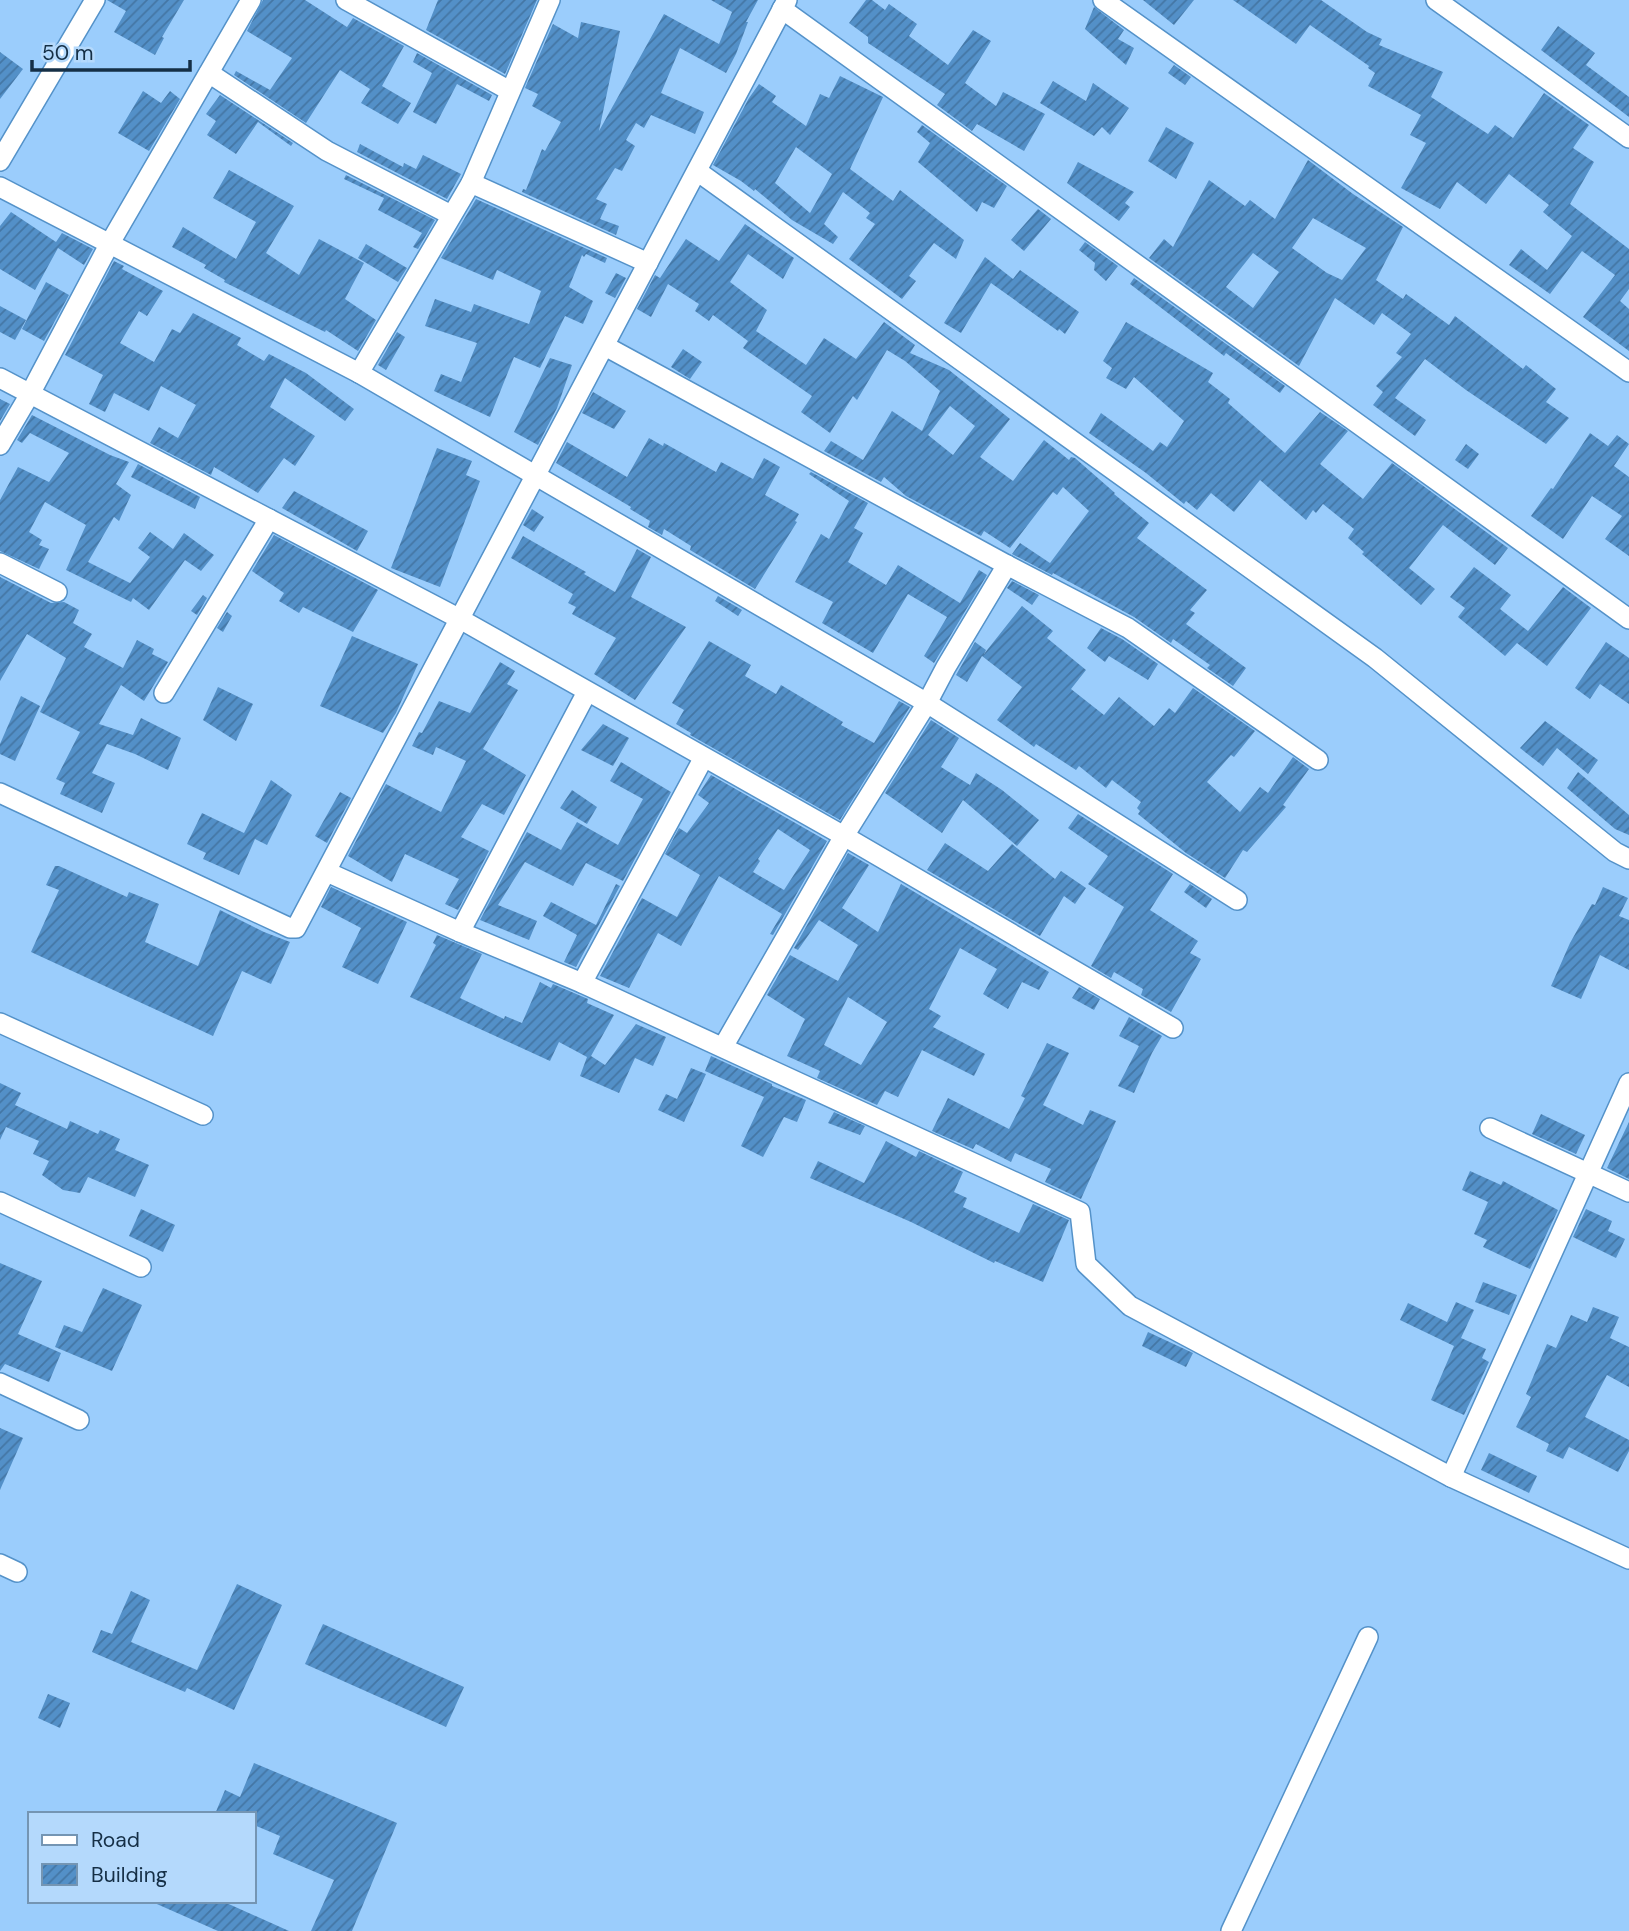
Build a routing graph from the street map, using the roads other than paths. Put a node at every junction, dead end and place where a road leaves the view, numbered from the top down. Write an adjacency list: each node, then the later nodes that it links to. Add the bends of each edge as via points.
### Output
1 (95, 0): 11 (street)
2 (251, 0): 8 (street)
3 (346, 0): 9 (street)
4 (550, 0): 9 (street)
5 (1103, 0): 19 (street)
6 (1436, 0): 10 (street)
7 (785, 5): 12 (street); 30 (street)
8 (209, 72): 15 (street, via 327,151); 16 (street)
9 (510, 91): 13 (street)
10 (1629, 138)
11 (0, 161)
12 (697, 171): 17 (street); 38 (street, via 1375,658)
13 (471, 183): 15 (street); 17 (street)
14 (0, 187): 16 (street)
15 (451, 215): 20 (street)
16 (110, 243): 20 (street); 22 (street)
17 (648, 263): 18 (street)
18 (605, 346): 24 (street); 27 (street)
19 (1629, 372)
20 (359, 373): 24 (street)
21 (0, 378): 22 (street)
22 (30, 394): 23 (street); 25 (street)
23 (0, 445)
24 (536, 476): 29 (street); 33 (street)
25 (268, 519): 29 (street); 32 (street)
26 (0, 563): 28 (street)
27 (1007, 565): 33 (street); 35 (street, via 1128,628)
28 (57, 592)
29 (460, 619): 31 (street); 39 (street)
30 (1629, 620)
31 (587, 692): 34 (street); 41 (street)
32 (164, 693)
33 (927, 703): 37 (street); 40 (street)
34 (703, 759): 37 (street); 42 (street)
35 (1318, 760)
36 (0, 793): 39 (street, via 290,928 301,923)
37 (844, 836): 44 (street); 45 (street)
38 (1629, 859)
39 (327, 872): 41 (street)
40 (1237, 900)
41 (460, 932): 42 (street)
42 (582, 983): 45 (street)
43 (0, 1023): 47 (street)
44 (1174, 1028)
45 (723, 1047): 55 (street, via 1080,1212 1087,1265 1130,1306)
46 (1629, 1083): 49 (street)
47 (203, 1115)
48 (1490, 1128): 49 (street)
49 (1588, 1174): 50 (street); 55 (street)
50 (1629, 1192)
51 (0, 1202): 52 (street)
52 (141, 1266)
53 (0, 1383): 54 (street)
54 (79, 1420)
55 (1451, 1477): 56 (street)
56 (1629, 1559)
57 (1368, 1637): 58 (street)
58 (1231, 1931)

